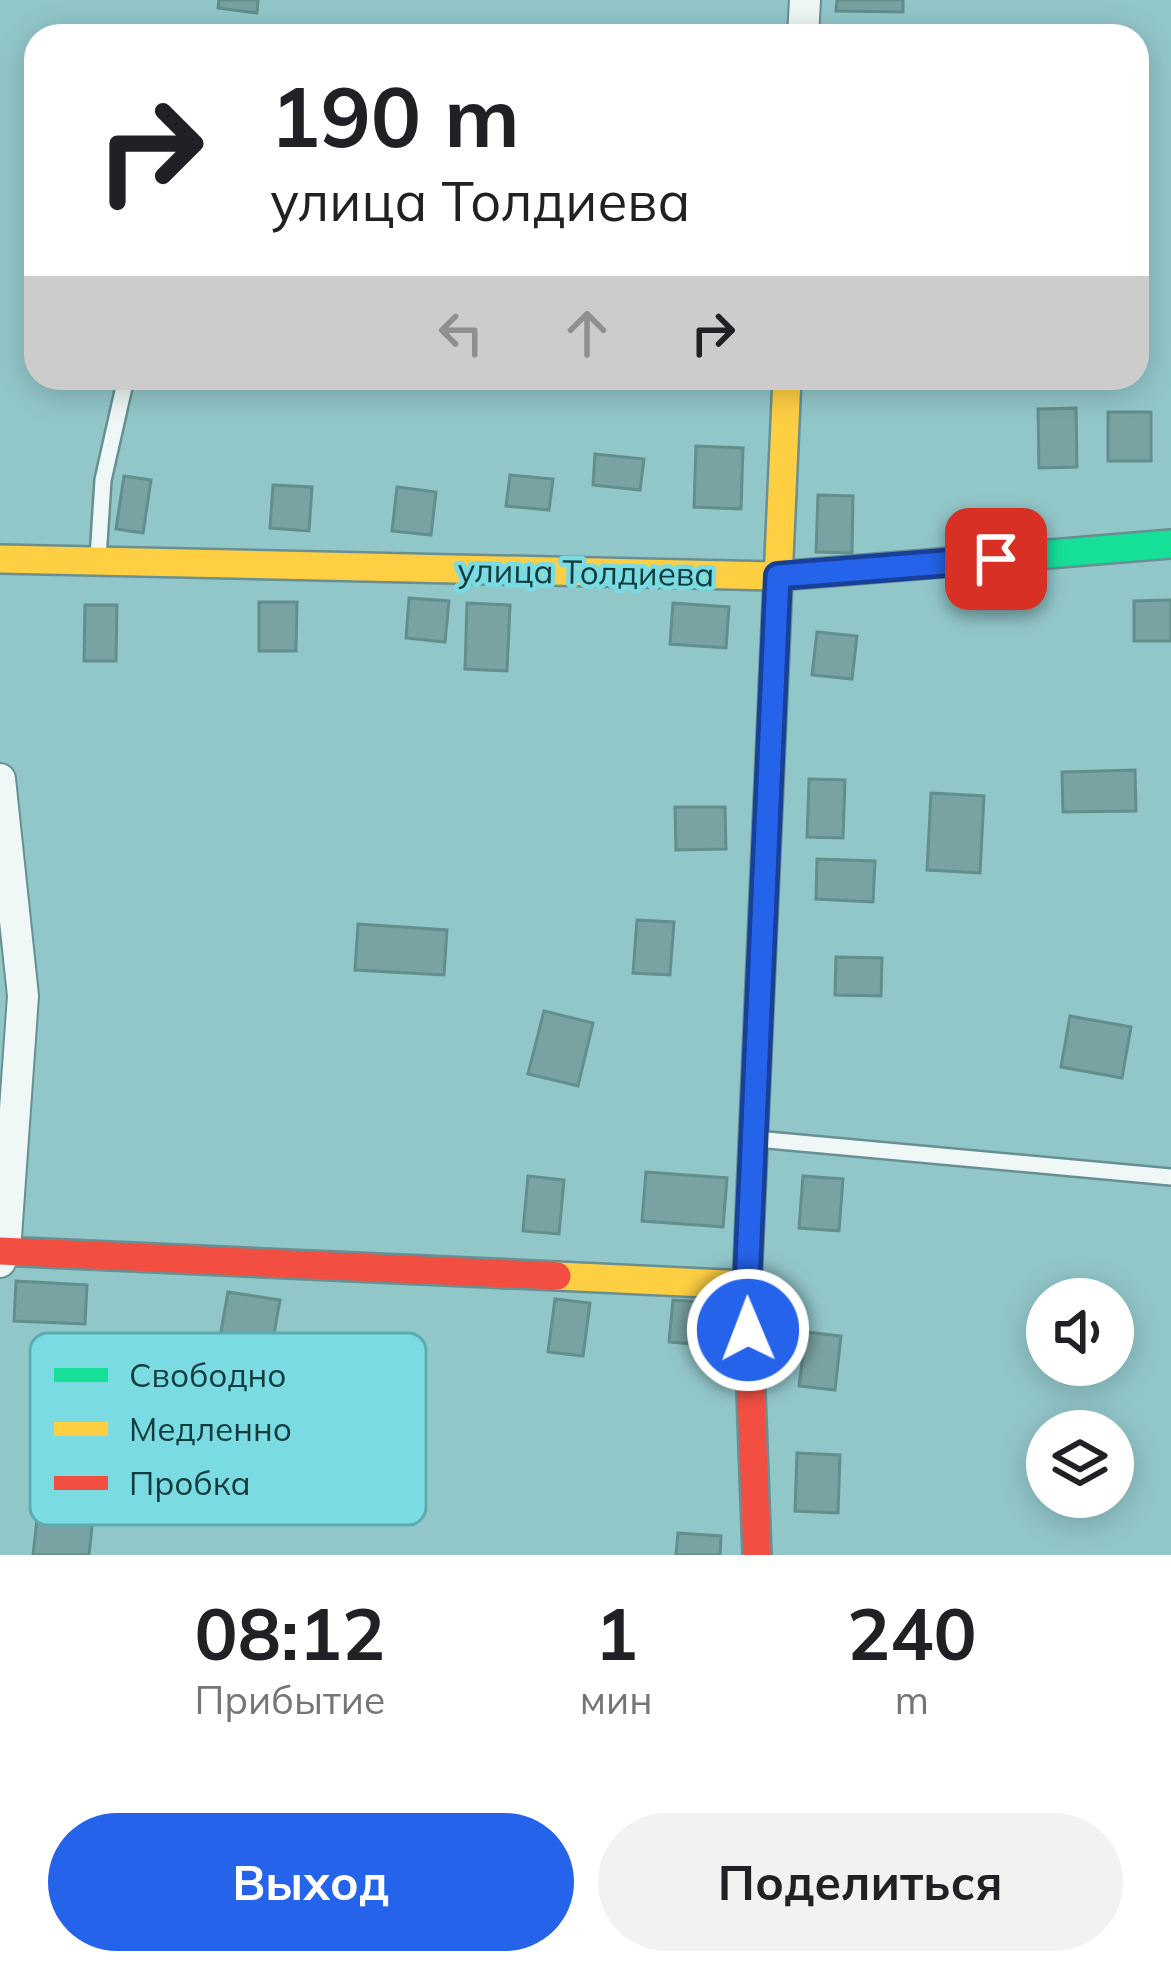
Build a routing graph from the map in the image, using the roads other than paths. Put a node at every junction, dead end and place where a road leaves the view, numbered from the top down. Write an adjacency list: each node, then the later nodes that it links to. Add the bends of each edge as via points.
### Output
1 (123, 390): 5 (lane, via 103,480)
2 (786, 390): 6 (street)
3 (1171, 544): 6 (street, улица Толдиева)
4 (0, 559): 5 (street, улица Толдиева)
5 (98, 561): 6 (street, улица Толдиева)
6 (778, 576): 8 (street)
7 (0, 779): 10 (street, via 23,996)
8 (753, 1138): 9 (lane); 11 (street)
9 (1171, 1177)
10 (2, 1255): 11 (street)
11 (747, 1285): 12 (street)
12 (757, 1555)

